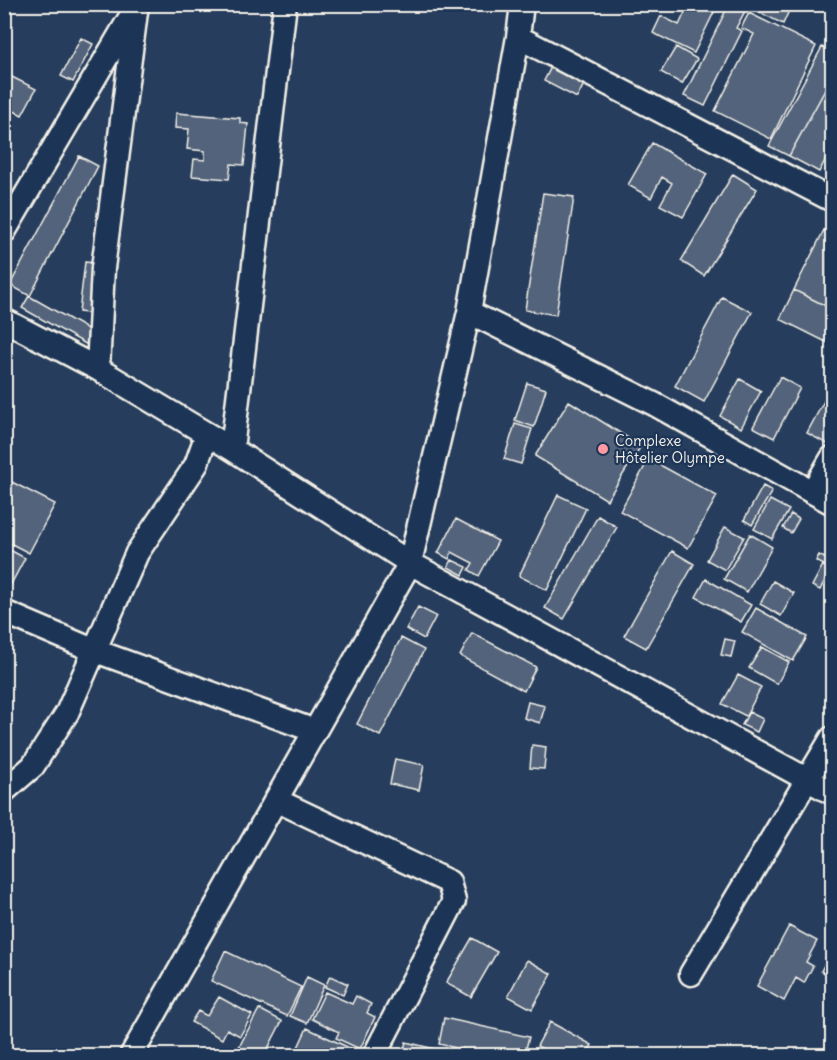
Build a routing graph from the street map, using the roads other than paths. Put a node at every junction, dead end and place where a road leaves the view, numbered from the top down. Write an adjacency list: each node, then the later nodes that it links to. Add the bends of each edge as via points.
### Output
1 (285, 4): 11 (street)
2 (522, 4): 4 (street)
3 (137, 6): 6 (street); 9 (street, via 103,268)
4 (518, 37): 5 (street); 7 (street)
5 (832, 200)
6 (4, 232)
7 (469, 312): 13 (street, via 654,404); 15 (street)
8 (4, 320): 9 (street)
9 (98, 369): 10 (street)
10 (207, 434): 11 (street); 17 (street, via 196,465 137,553)
11 (232, 449): 15 (street)
12 (832, 458): 13 (street)
13 (812, 492): 14 (street)
14 (832, 503)
15 (410, 563): 18 (street); 20 (street)
16 (4, 612): 17 (street)
17 (93, 650): 18 (street); 21 (street, via 67,713 33,766)
18 (315, 731): 23 (street)
19 (832, 738): 20 (street)
20 (808, 781): 22 (street); 24 (street)
21 (4, 791)
22 (832, 793)
23 (276, 800): 25 (street); 26 (street, via 449,882 454,901)
24 (691, 974)
25 (131, 1056)
26 (374, 1056)

